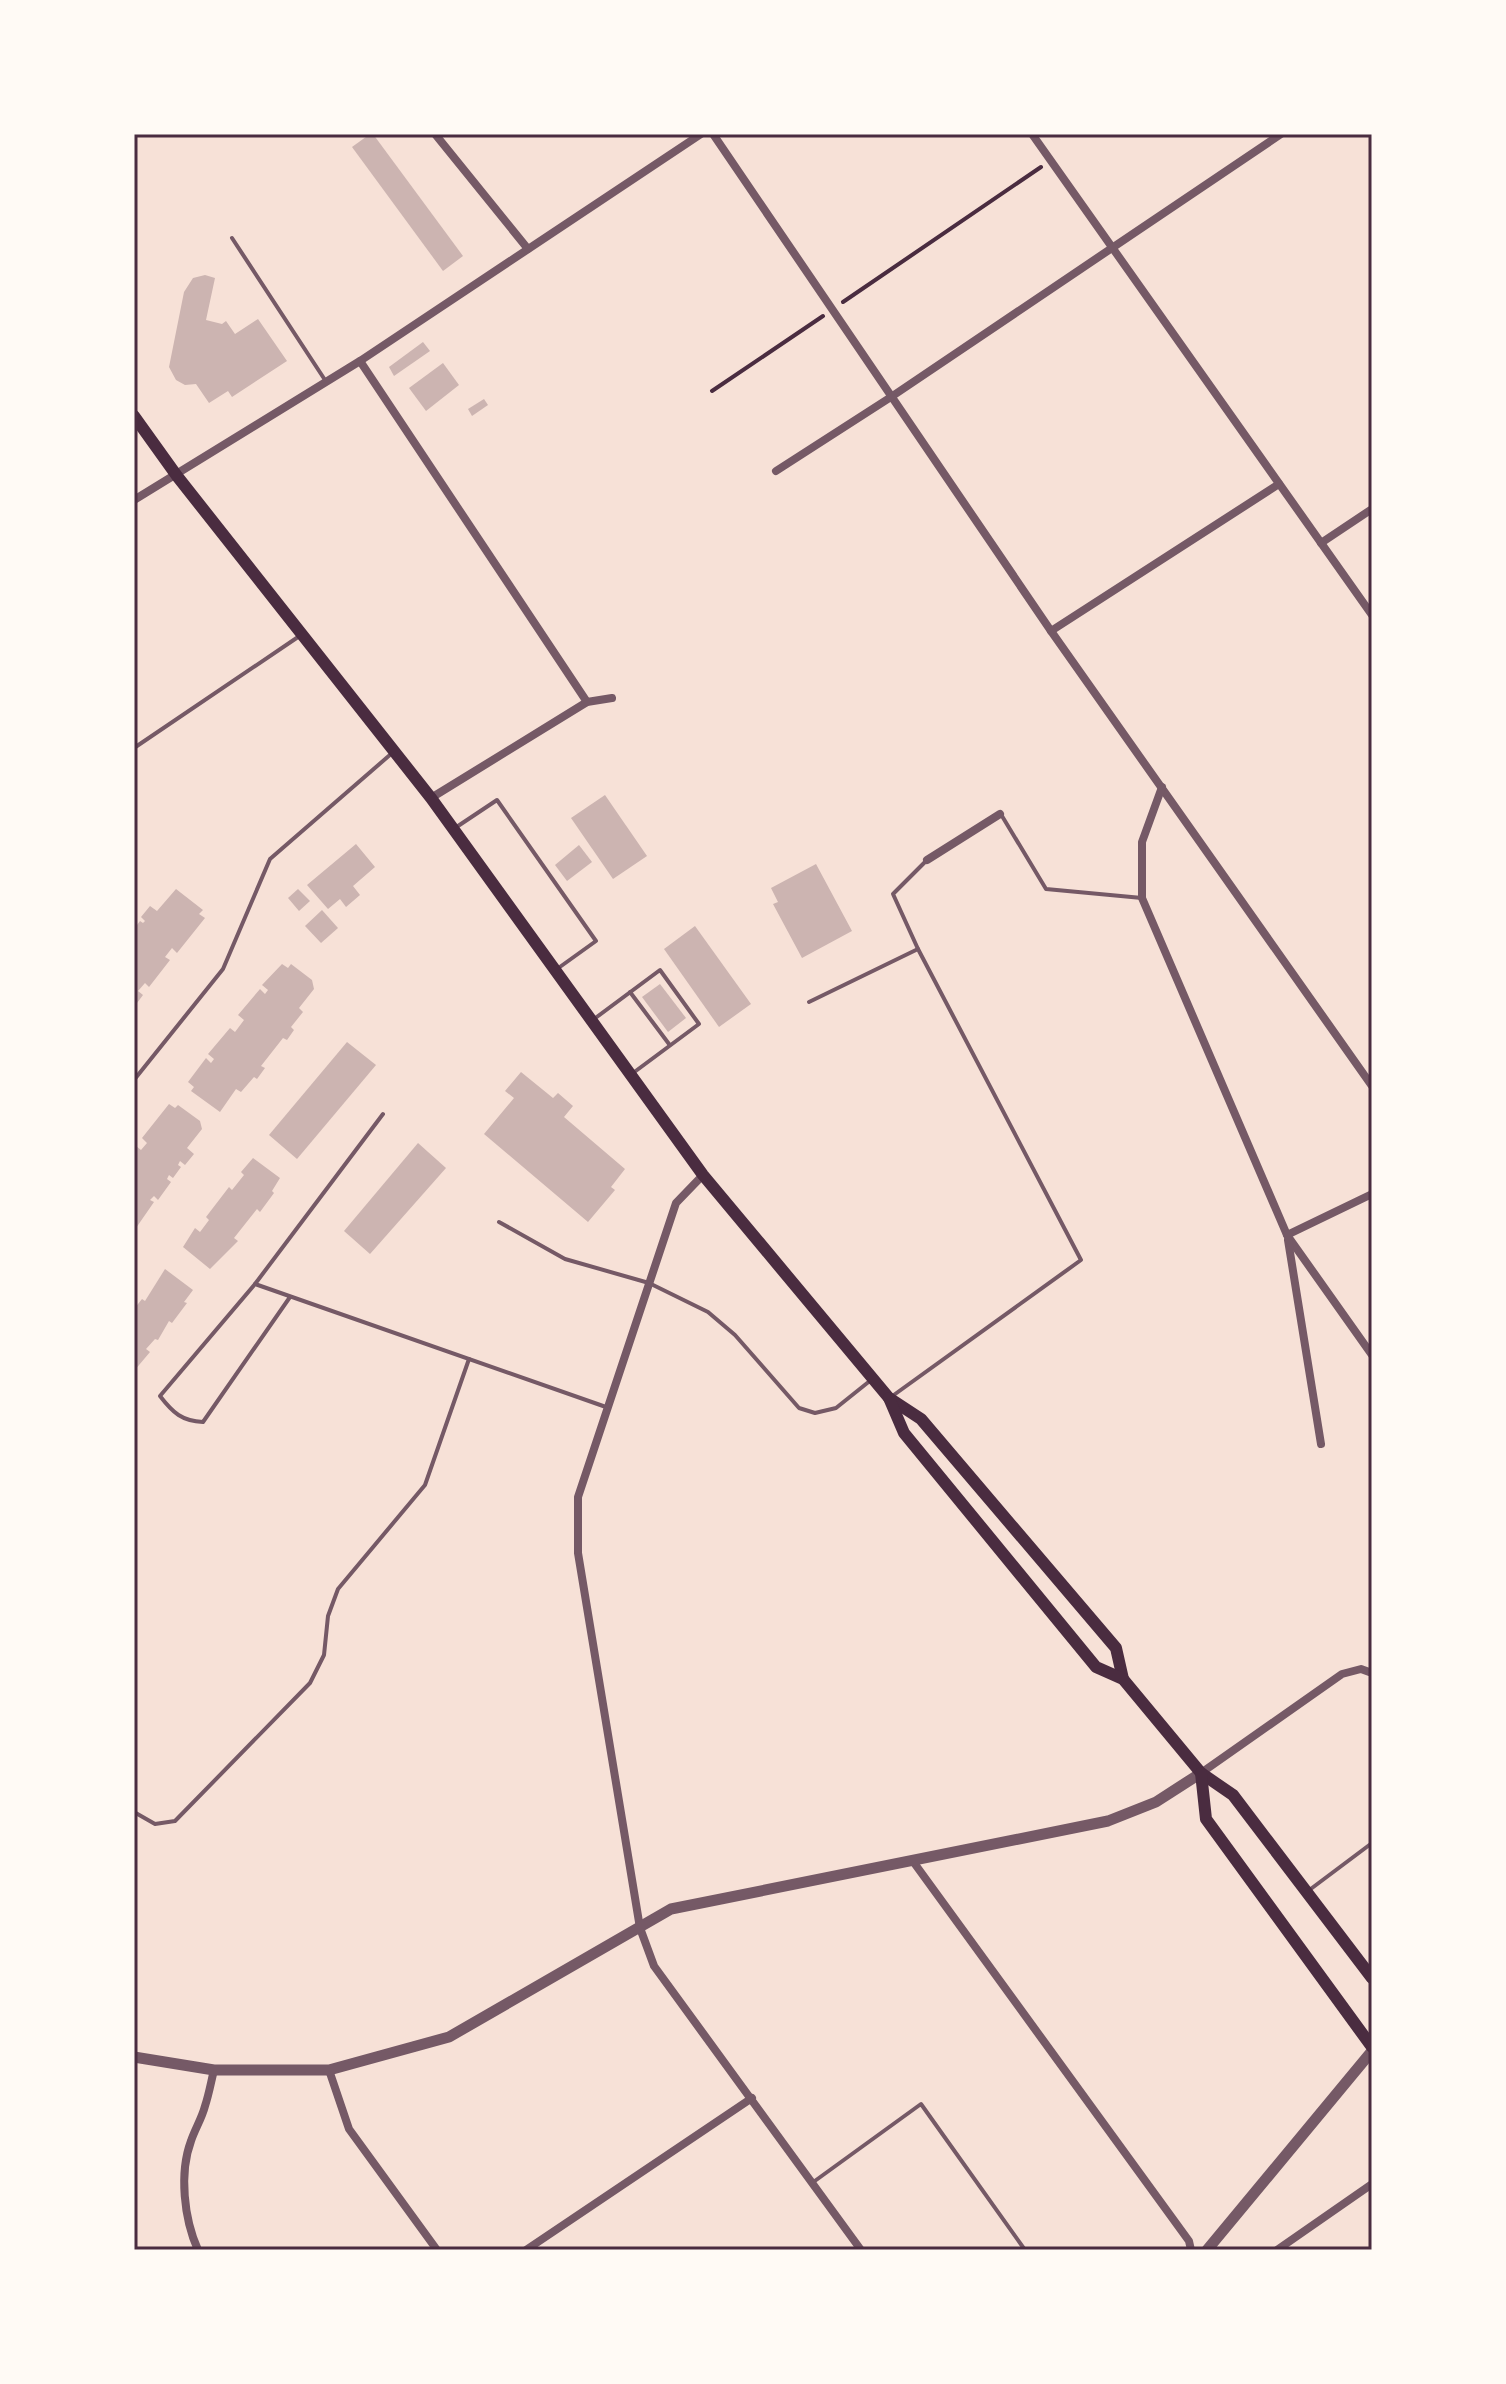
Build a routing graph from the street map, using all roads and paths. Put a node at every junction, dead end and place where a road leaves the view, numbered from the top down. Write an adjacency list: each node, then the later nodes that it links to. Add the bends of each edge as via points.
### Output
1 (435, 134): 9 (street)
2 (701, 134): 9 (street)
3 (713, 134): 10 (street)
4 (1032, 134): 6 (street)
5 (1281, 134): 8 (street)
6 (1051, 160): 8 (street); 10 (path)
7 (232, 238): 12 (lane)
8 (1112, 248): 14 (street); 18 (street)
9 (528, 249): 11 (street)
10 (833, 309): 13 (path); 14 (street)
11 (360, 361): 12 (street); 26 (street)
12 (326, 382): 17 (street)
13 (712, 391)
14 (891, 397): 16 (street); 23 (street)
15 (134, 416): 17 (main road)
16 (776, 471)
17 (177, 476): 19 (street); 24 (main road)
18 (1279, 484): 21 (street); 23 (street)
19 (134, 500)
20 (1372, 509): 21 (street)
21 (1321, 543): 22 (street)
22 (1372, 615)
23 (1051, 631): 29 (street)
24 (301, 635): 27 (lane); 28 (main road)
25 (612, 698): 26 (street)
26 (587, 702): 30 (street)
27 (134, 748)
28 (392, 752): 30 (main road); 42 (lane, via 270,859 223,969)
29 (1162, 787): 34 (street, via 1142,842); 43 (street)
30 (431, 798): 32 (main road)
31 (1000, 814): 33 (street); 34 (lane, via 1046,889)
32 (454, 829): 36 (main road); 36 (lane, via 497,800 596,941)
33 (927, 860): 35 (lane, via 893,894)
34 (1142, 898): 48 (street)
35 (918, 949): 38 (lane); 55 (lane, via 1081,1260)
36 (555, 970): 39 (main road)
37 (630, 992): 39 (lane); 40 (lane); 40 (lane, via 660,970 699,1024)
38 (809, 1002)
39 (592, 1020): 41 (main road)
40 (670, 1045): 41 (lane)
41 (632, 1074): 45 (main road)
42 (134, 1080)
43 (1372, 1086)
44 (383, 1114): 50 (lane)
45 (703, 1175): 49 (street, via 676,1203); 54 (main road)
46 (1372, 1194): 48 (street)
47 (499, 1222): 49 (lane, via 565,1259)
48 (1287, 1235): 52 (street); 57 (street)
49 (649, 1283): 54 (lane, via 708,1312 799,1408 815,1413 836,1408); 56 (street)
50 (255, 1284): 51 (lane); 51 (lane, via 160,1396 172,1413 203,1422)
51 (290, 1297): 53 (lane)
52 (1372, 1355)
53 (469, 1359): 56 (lane); 61 (lane, via 425,1485 338,1589 328,1616 324,1655 310,1683 175,1821 155,1824)
54 (873, 1378): 55 (main road)
55 (889, 1398): 59 (main road, via 904,1433 1096,1667); 59 (main road, via 921,1419 1116,1648)
56 (608, 1407): 65 (street, via 578,1497 578,1553)
57 (1321, 1444)
58 (1372, 1673): 60 (street, via 1361,1669 1342,1674)
59 (1123, 1679): 60 (main road)
60 (1201, 1773): 63 (street, via 1156,1802 1108,1821); 64 (main road, via 1233,1795); 67 (main road, via 1206,1819)
61 (134, 1812)
62 (1372, 1843): 64 (lane)
63 (912, 1860): 65 (street, via 671,1909); 79 (street)
64 (1306, 1892): 66 (main road)
65 (640, 1928): 70 (street, via 449,2037); 71 (street, via 654,1966)
66 (1372, 1978)
67 (1372, 2049): 80 (street)
68 (134, 2057): 69 (street)
69 (214, 2070): 70 (street); 74 (street, via 184,2168)
70 (329, 2070): 75 (street, via 349,2129)
71 (752, 2098): 72 (street); 76 (street)
72 (812, 2184): 77 (street); 78 (lane, via 921,2104)
73 (1372, 2184): 81 (street)
74 (198, 2250)
75 (437, 2250)
76 (526, 2250)
77 (861, 2250)
78 (1025, 2250)
79 (1191, 2250)
80 (1207, 2250)
81 (1277, 2250)

